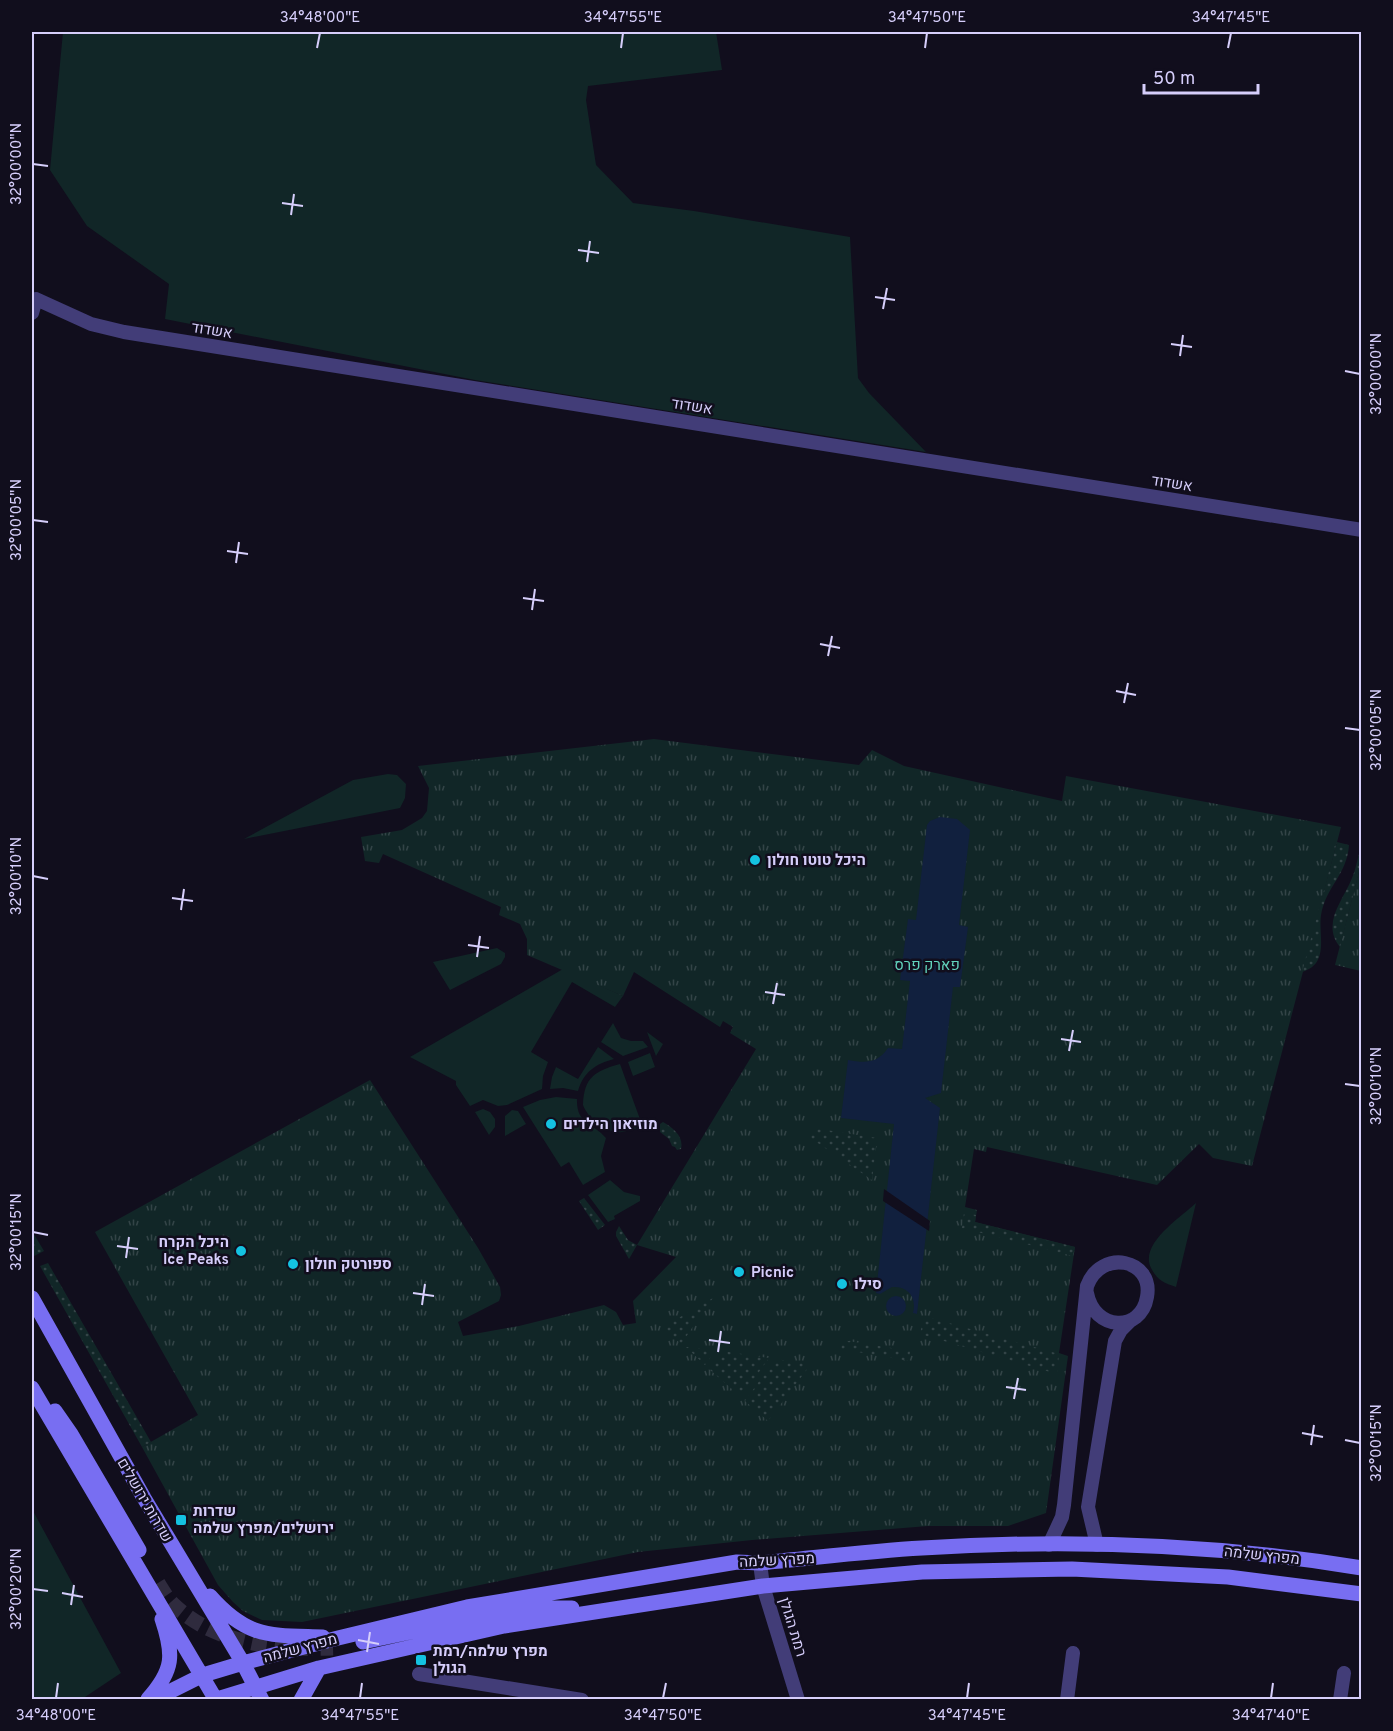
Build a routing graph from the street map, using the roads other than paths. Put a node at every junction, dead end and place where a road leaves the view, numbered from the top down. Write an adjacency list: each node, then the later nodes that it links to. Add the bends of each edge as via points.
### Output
1 (33, 303): 2 (street, אשדוד, via 124,332)
2 (1362, 530)
3 (1087, 1293): 5 (street, via 1092,1310 1106,1321); 5 (street, via 1090,1279 1100,1267 1122,1262 1135,1267 1148,1288 1144,1307); 8 (street, via 1064,1505)
4 (32, 1299): 11 (street, שדרות ירושלים)
5 (1131, 1320): 9 (street, via 1115,1341 1088,1507)
6 (32, 1378): 14 (street, via 72,1434)
7 (32, 1388): 13 (street)
8 (1049, 1545): 9 (street, מפרץ שלמה); 10 (street, מפרץ שלמה, via 922,1548)
9 (1097, 1545): 12 (street, מפרץ שלמה, via 1231,1551)
10 (760, 1563): 15 (street, רמת הגולן); 18 (street, מפרץ שלמה, via 736,1562 501,1600)
11 (183, 1565): 18 (street, via 223,1611 241,1625 258,1633); 20 (street, שדרות ירושלים)
12 (1362, 1568)
13 (139, 1571): 24 (street); 28 (street, via 160,1613 170,1665)
14 (158, 1583)
15 (763, 1586): 16 (street, מפרץ שלמה, via 922,1572 1072,1569 1228,1577); 17 (street, מפרץ שלמה); 32 (street, רמת הגולן)
16 (1362, 1594)
17 (619, 1608): 18 (street, via 524,1608); 21 (street, מפרץ שלמה, via 504,1626)
18 (336, 1643): 20 (street, מפרץ שלמה)
19 (1073, 1653): 33 (street)
20 (243, 1663): 24 (street, מפרץ שלמה); 25 (street, שדרות ירושלים)
21 (319, 1668): 25 (street, מפרץ שלמה); 30 (street)
22 (1344, 1673): 34 (street)
23 (419, 1674): 26 (street)
24 (203, 1675): 27 (street); 29 (street, מפרץ שלמה)
25 (258, 1693): 27 (street, מפרץ שלמה)
26 (517, 1694): 31 (street)
27 (216, 1699)
28 (147, 1700)
29 (153, 1700)
30 (301, 1700)
31 (582, 1700)
32 (798, 1700)
33 (1067, 1700)
34 (1340, 1700)

